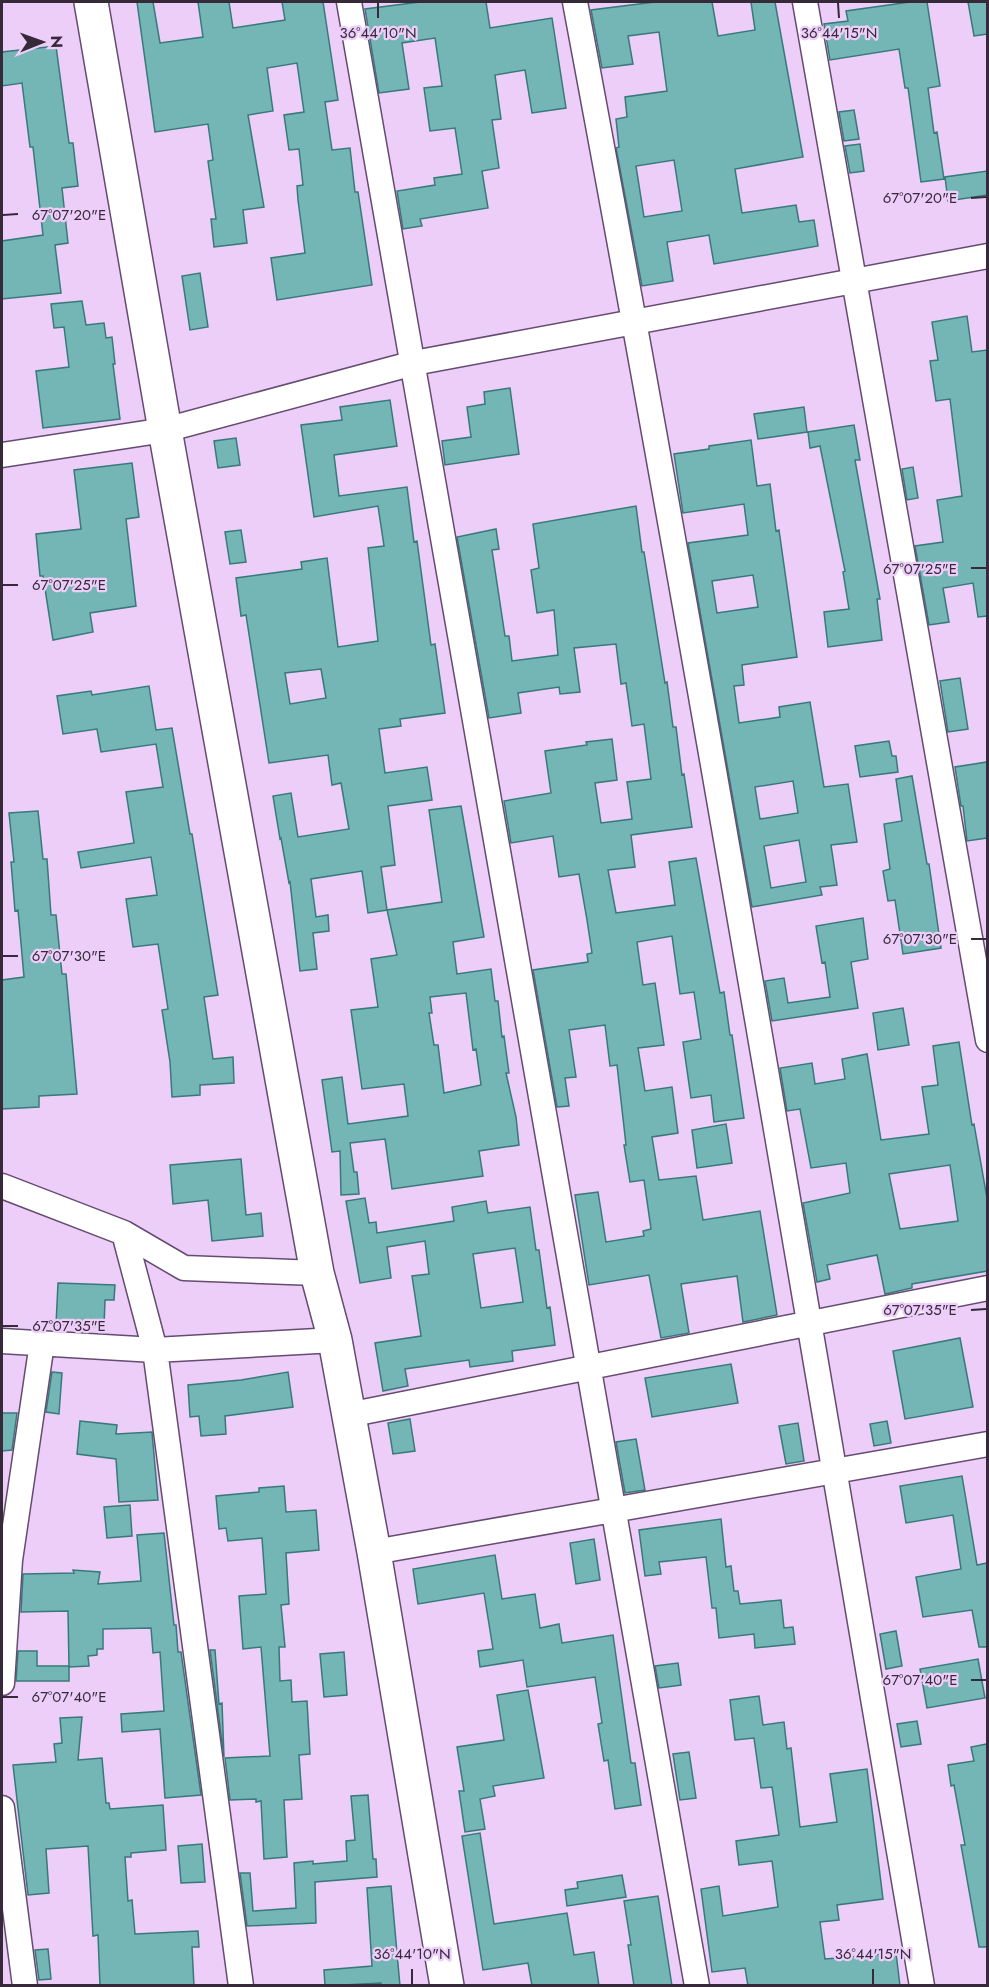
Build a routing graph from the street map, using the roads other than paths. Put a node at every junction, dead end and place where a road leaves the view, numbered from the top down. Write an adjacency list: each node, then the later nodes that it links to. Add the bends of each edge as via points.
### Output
1 (91, 2): 9 (street)
2 (349, 2): 8 (street)
3 (575, 2): 7 (street)
4 (805, 2): 6 (street)
5 (987, 255): 6 (street)
6 (854, 280): 7 (street); 11 (street)
7 (635, 321): 8 (street); 16 (street)
8 (414, 363): 9 (street); 21 (street)
9 (165, 430): 10 (street); 14 (street)
10 (2, 454)
11 (987, 1040)
12 (2, 1186): 13 (street)
13 (124, 1233): 14 (street, via 184,1268); 20 (street)
14 (317, 1273): 17 (street)
15 (987, 1288): 16 (street)
16 (810, 1323): 21 (street); 24 (street)
17 (335, 1340): 20 (street); 22 (street)
18 (2, 1341): 19 (street)
19 (42, 1343): 20 (street); 27 (street)
20 (155, 1350): 31 (street)
21 (587, 1367): 22 (street); 25 (street)
22 (348, 1415): 26 (street)
23 (987, 1444): 24 (street)
24 (834, 1471): 25 (street); 34 (street)
25 (615, 1510): 26 (street); 33 (street)
26 (374, 1552): 32 (street)
27 (6, 1560): 28 (street)
28 (2, 1683)
29 (2, 1808): 30 (street)
30 (25, 1986)
31 (242, 1986)
32 (447, 1986)
33 (697, 1986)
34 (922, 1986)

